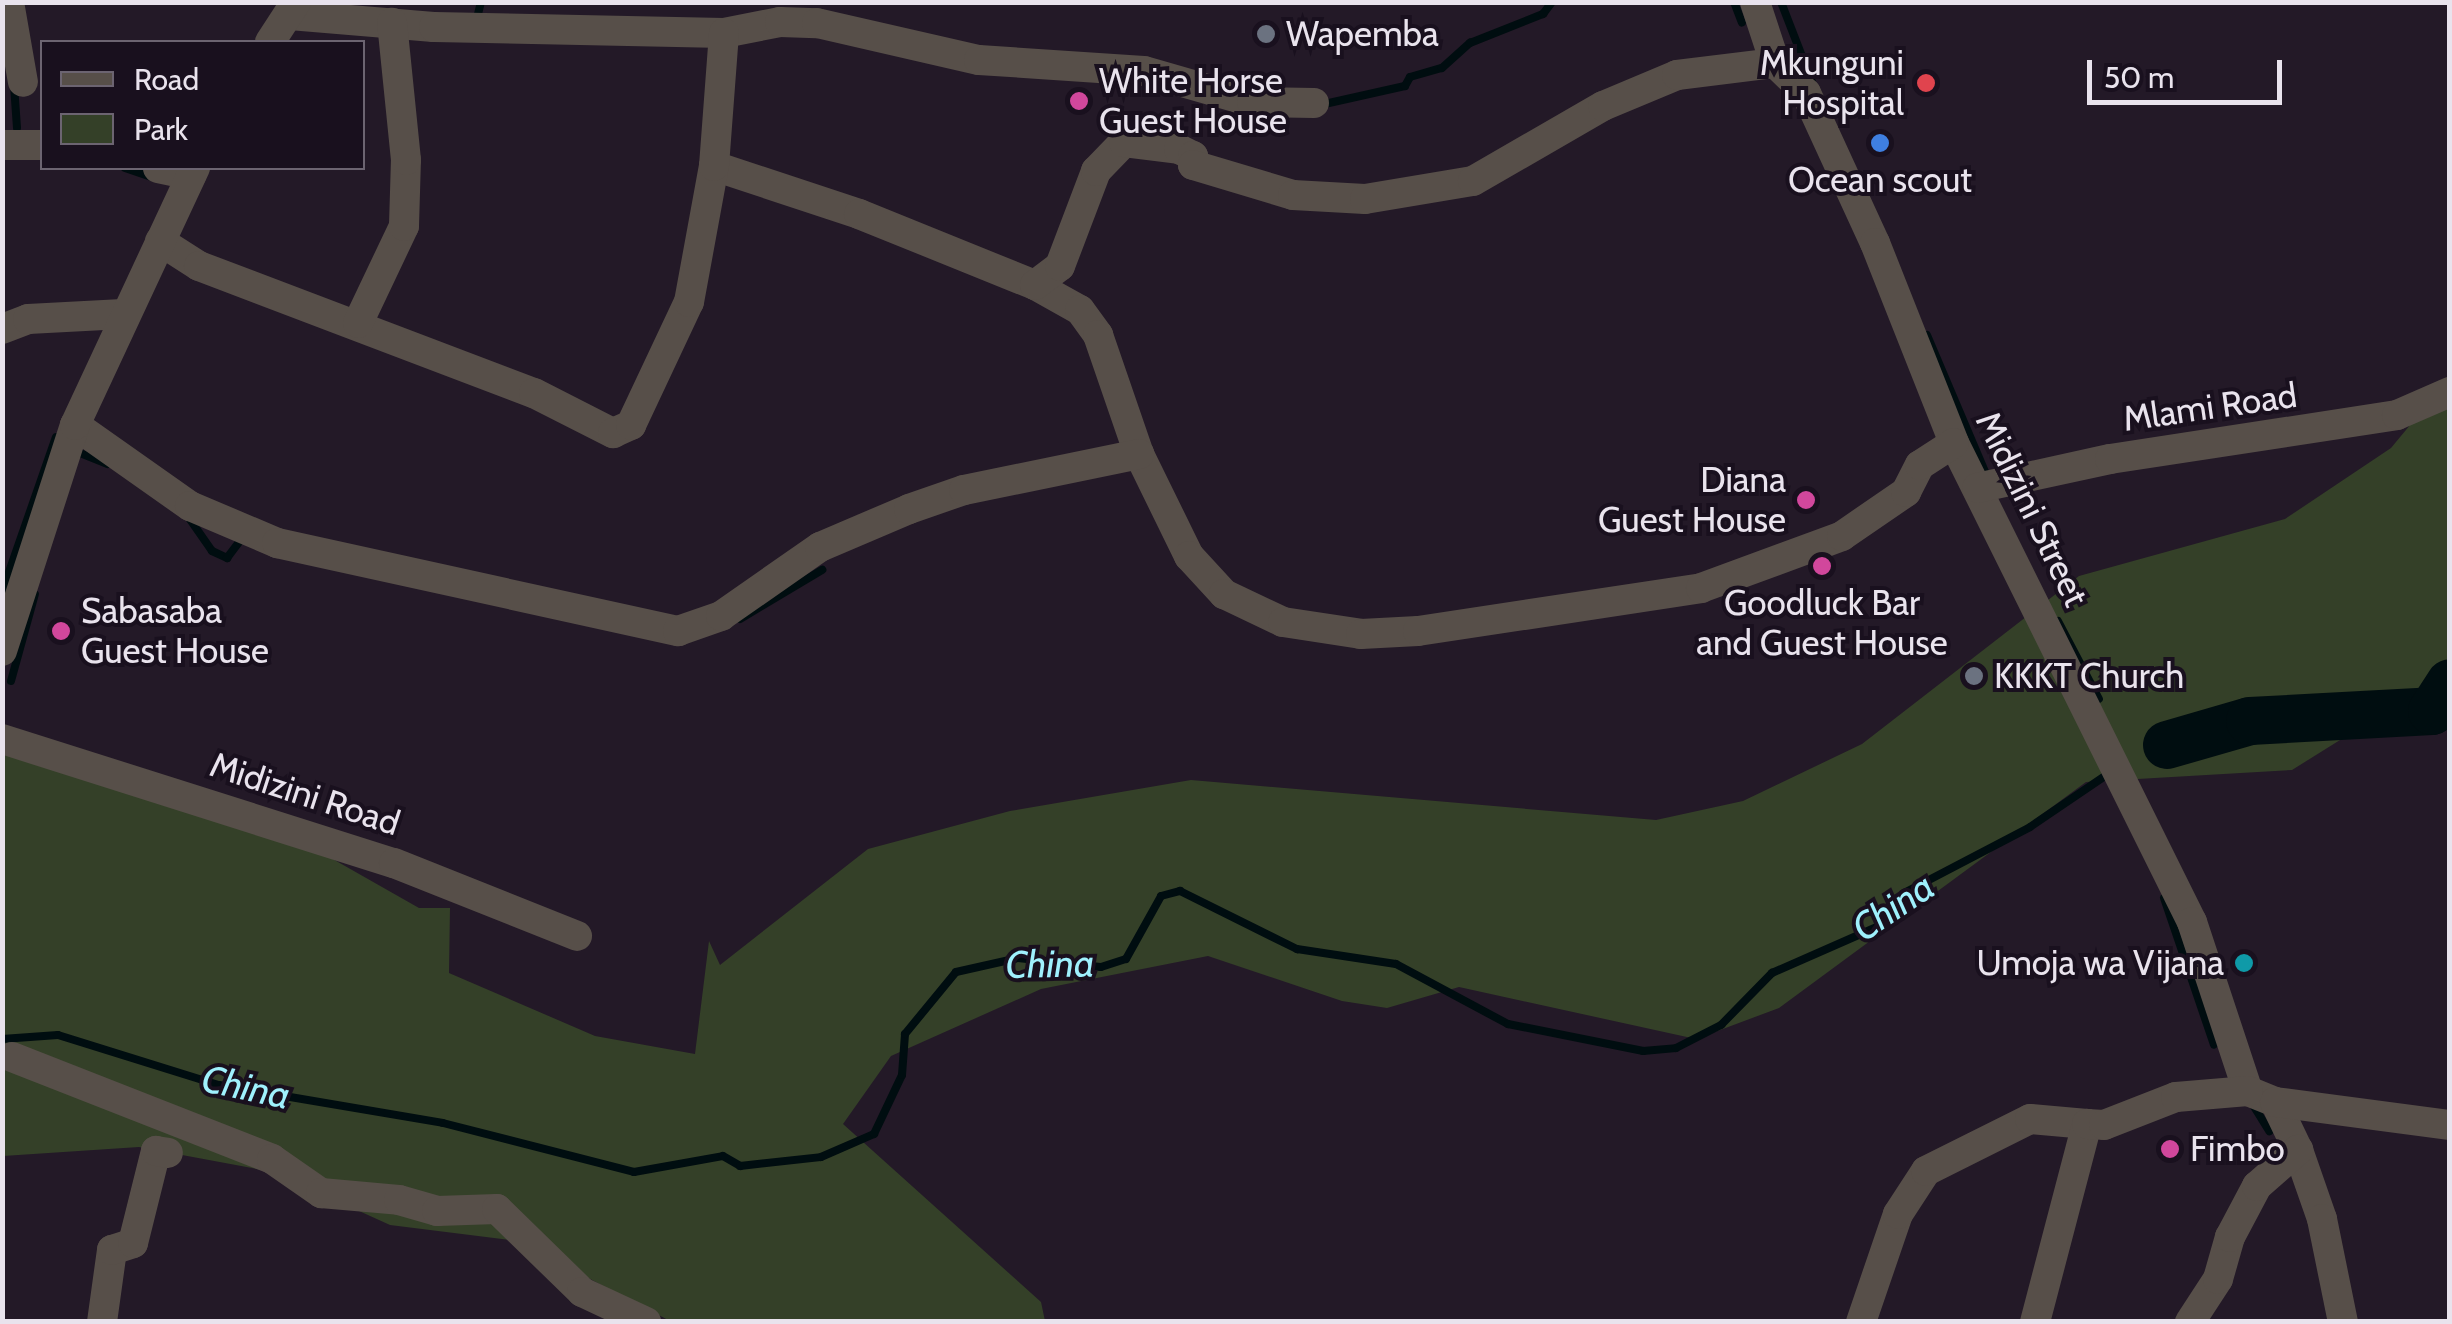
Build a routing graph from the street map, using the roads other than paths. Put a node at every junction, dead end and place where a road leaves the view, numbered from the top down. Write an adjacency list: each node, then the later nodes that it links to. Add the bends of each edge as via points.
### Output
1 (10, 2): 9 (street)
2 (1755, 2): 8 (street, Midizini Street)
3 (293, 9): 5 (street); 7 (street)
4 (493, 15): 5 (street); 6 (street)
5 (392, 23): 18 (street, via 406,160 404,226)
6 (724, 34): 10 (street, via 780,22 817,23 980,60 1144,71 1252,102); 13 (street)
7 (271, 40)
8 (1775, 63): 16 (street, via 1676,75 1602,106 1473,180 1365,199 1293,195 1193,165 1193,156 1179,149 1124,142 1096,171 1060,266); 22 (street, Midizini Street, via 1806,93 1922,350)
9 (23, 82)
10 (1314, 103)
11 (40, 144): 12 (street)
12 (2, 145)
13 (714, 166): 16 (street, via 859,214); 18 (street, via 689,302 631,424 614,433)
14 (193, 171): 15 (street)
15 (160, 241): 17 (street); 18 (street, via 199,266)
16 (1035, 285): 23 (street, via 1068,300 1090,321)
17 (123, 314): 19 (street, via 28,319); 21 (street)
18 (358, 322)
19 (2, 329)
20 (2450, 392): 24 (street, Mlami Road, via 2398,416 2110,458)
21 (76, 424): 23 (street, via 176,498 277,543 678,631 721,616 820,547 909,509 964,490); 25 (street)
22 (1954, 443): 23 (street, via 1920,464 1906,492 1842,536 1701,588 1361,634 1283,622 1224,594 1189,556); 24 (street, Midizini Street)
23 (1138, 454)
24 (1977, 488): 29 (street, Midizini Street, via 2194,928)
25 (2, 651)
26 (2, 739): 27 (street, Midizini Road, via 394,862)
27 (577, 936)
28 (12, 1056): 35 (street, via 272,1159 320,1194 399,1200 437,1212 497,1209 582,1292)
29 (2262, 1097): 30 (street, via 2176,1097); 31 (street); 32 (street, Midizini Street)
30 (2087, 1124): 36 (street, via 2030,1118 1926,1171 1898,1214); 37 (street)
31 (2450, 1125)
32 (2298, 1150): 38 (street, via 2257,1186 2218,1278); 39 (street, Midizini Street, via 2322,1219)
33 (168, 1152): 34 (street, via 156,1151 132,1243 112,1250)
34 (102, 1322)
35 (646, 1322)
36 (1861, 1322)
37 (2035, 1322)
38 (2190, 1322)
39 (2342, 1322)

